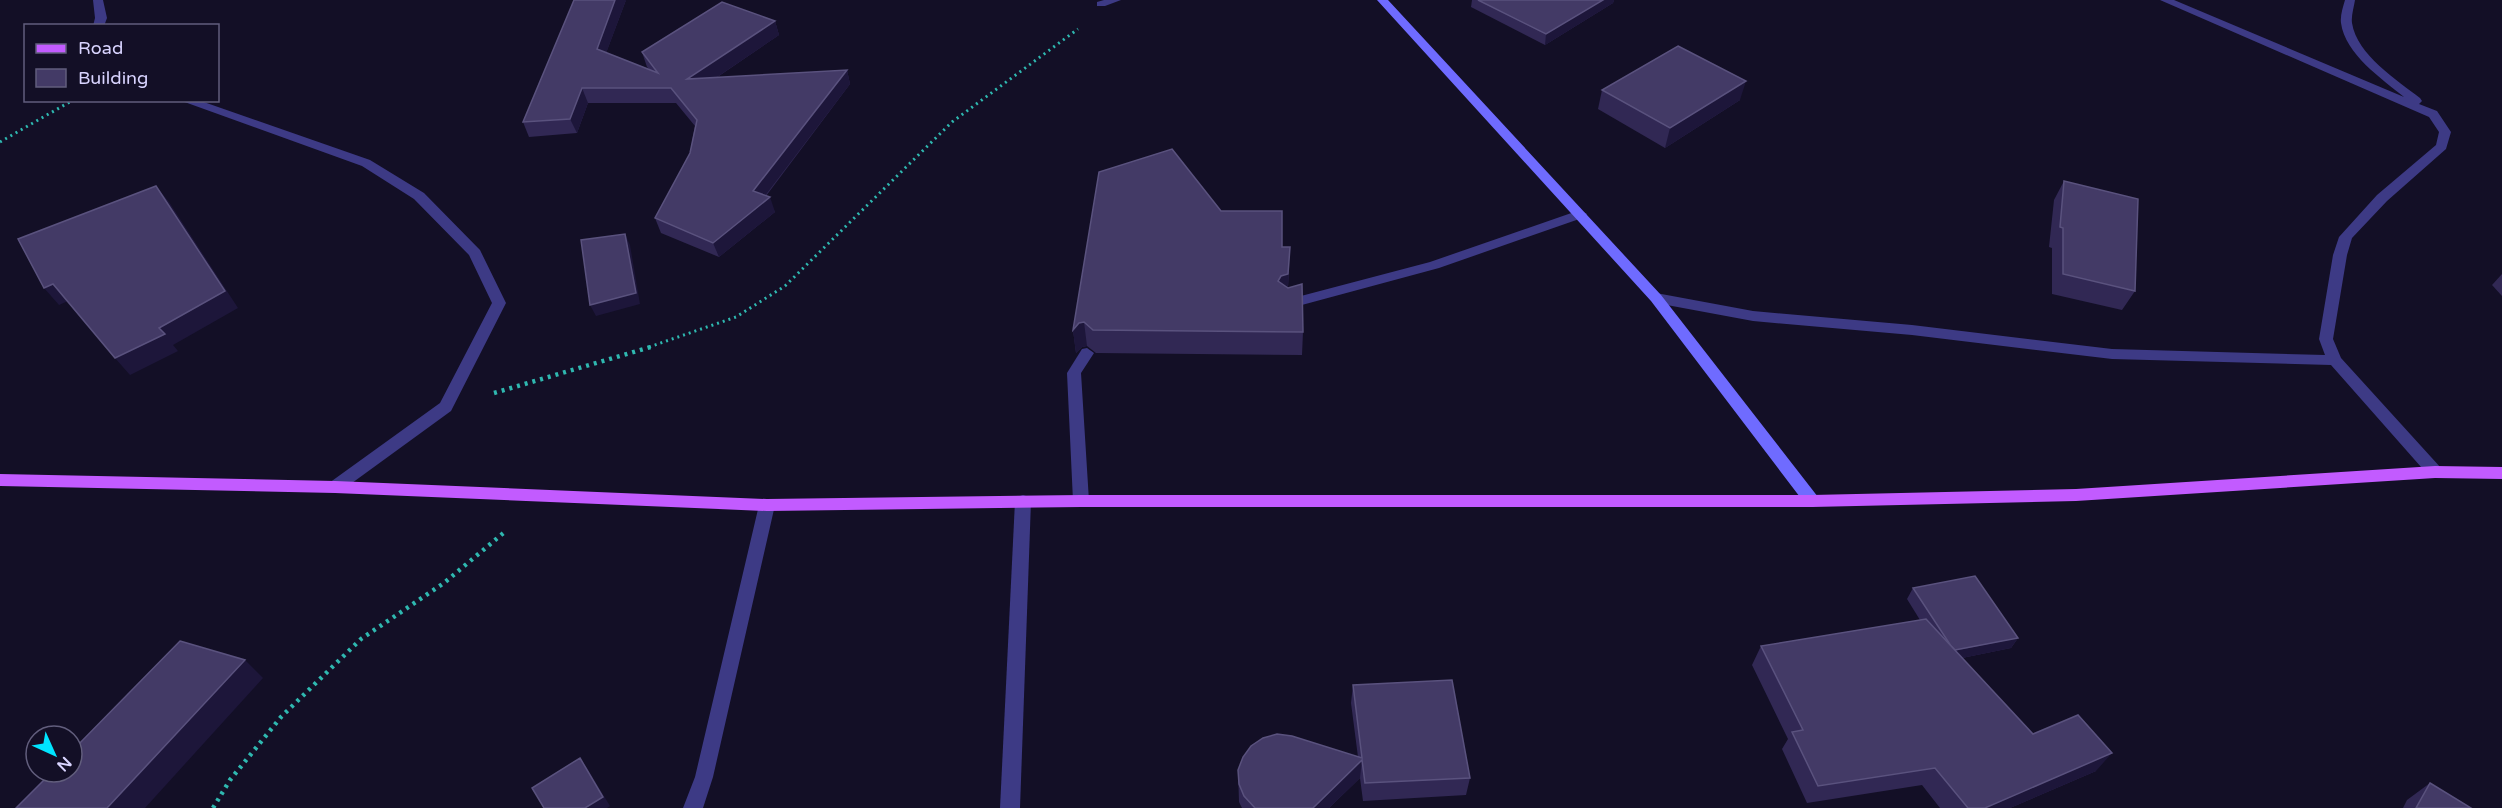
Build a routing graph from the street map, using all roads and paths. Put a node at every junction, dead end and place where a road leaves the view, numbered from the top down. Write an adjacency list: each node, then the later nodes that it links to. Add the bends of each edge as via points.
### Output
1 (98, 0): 7 (street)
2 (1116, 0): 6 (street)
3 (1382, 0): 12 (street)
4 (2166, 0): 10 (street)
5 (2350, 0): 10 (street, via 2347,24 2358,45 2377,70)
6 (1101, 4): 17 (path, via 1073,34 952,122 785,286 736,317 671,341)
7 (99, 24)
8 (70, 102): 11 (path)
9 (191, 102): 17 (street, via 366,163 419,196 475,253 499,303)
10 (2433, 114): 16 (street, via 2445,132 2442,146 2382,198 2346,237 2326,339)
11 (0, 142)
12 (1580, 214): 13 (street); 14 (street, via 1434,265)
13 (1656, 298): 16 (street, via 1753,316 2112,354); 25 (street)
14 (1287, 304)
15 (1087, 353): 24 (street, via 1074,373)
16 (2335, 360): 18 (street)
17 (446, 407): 21 (street)
18 (2435, 472): 19 (main road); 25 (main road, via 2076,495)
19 (2502, 473)
20 (0, 480): 21 (main road)
21 (335, 487): 22 (main road)
22 (549, 495): 26 (main road); 27 (path, via 444,583 361,639 281,717 230,780)
23 (1023, 501): 24 (main road); 26 (main road); 29 (street)
24 (1081, 501): 25 (main road)
25 (1812, 501)
26 (767, 505): 28 (street, via 704,777)
27 (213, 808)
28 (693, 808)
29 (1010, 808)

